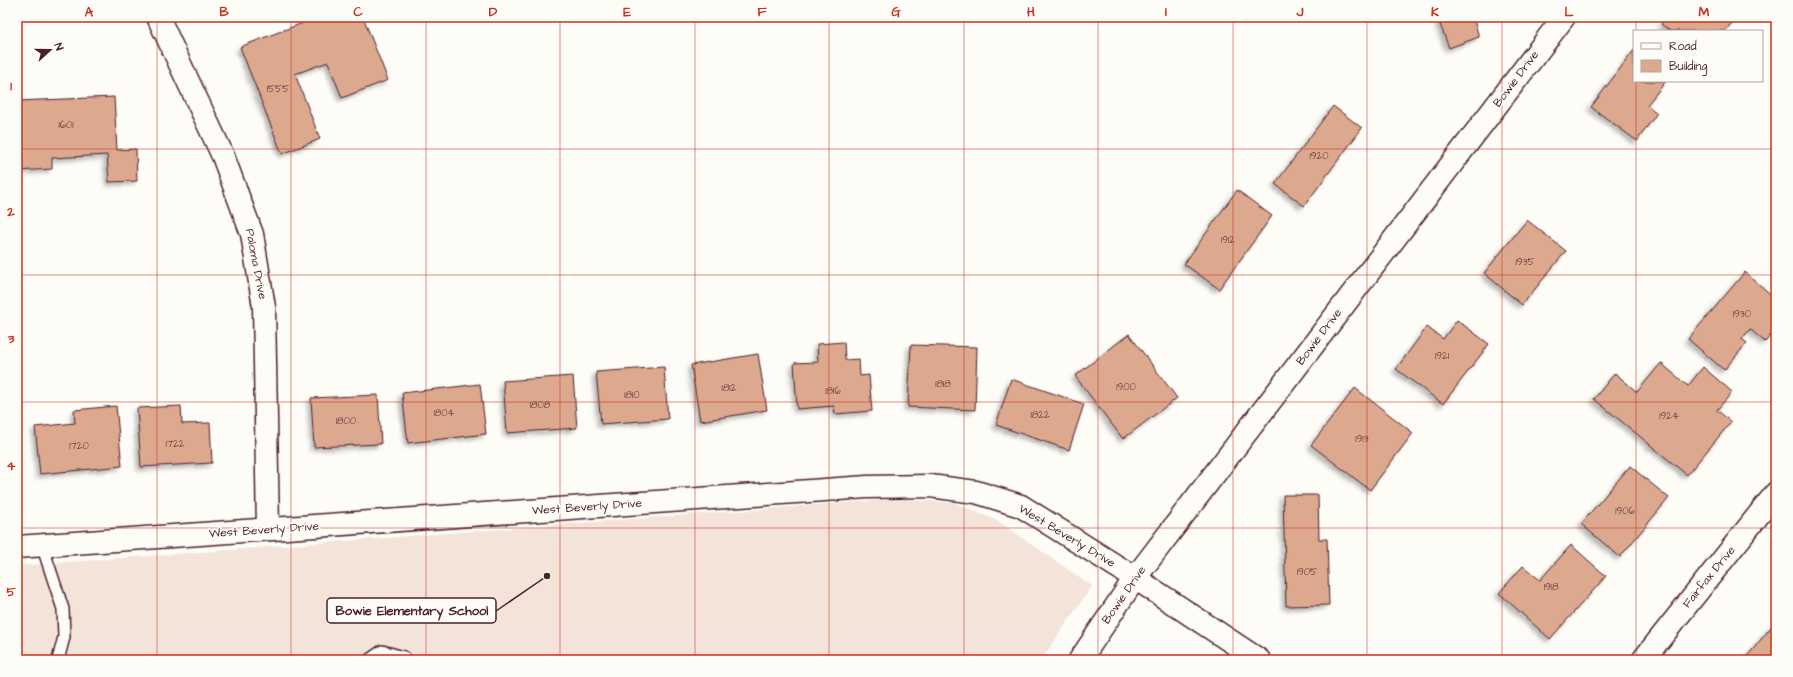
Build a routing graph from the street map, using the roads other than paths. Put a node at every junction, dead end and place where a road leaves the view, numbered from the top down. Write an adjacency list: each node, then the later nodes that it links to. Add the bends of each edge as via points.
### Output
1 (158, 17): 4 (street, Paloma Drive, via 222,156 252,234 264,307)
2 (1564, 17): 7 (street, Bowie Drive)
3 (1776, 494): 13 (street, Fairfax Drive)
4 (268, 529): 5 (street, West Beverly Drive); 7 (street, West Beverly Drive, via 860,488 930,486 976,492 1021,506)
5 (42, 545): 6 (street, West Beverly Drive); 8 (lane, via 63,609 64,637)
6 (17, 547)
7 (1135, 578): 11 (street, Bowie Drive); 12 (street, West Beverly Drive)
8 (58, 660)
9 (370, 660): 10 (lane, via 382,651)
10 (407, 660)
11 (1080, 660)
12 (1259, 660)
13 (1643, 660)

